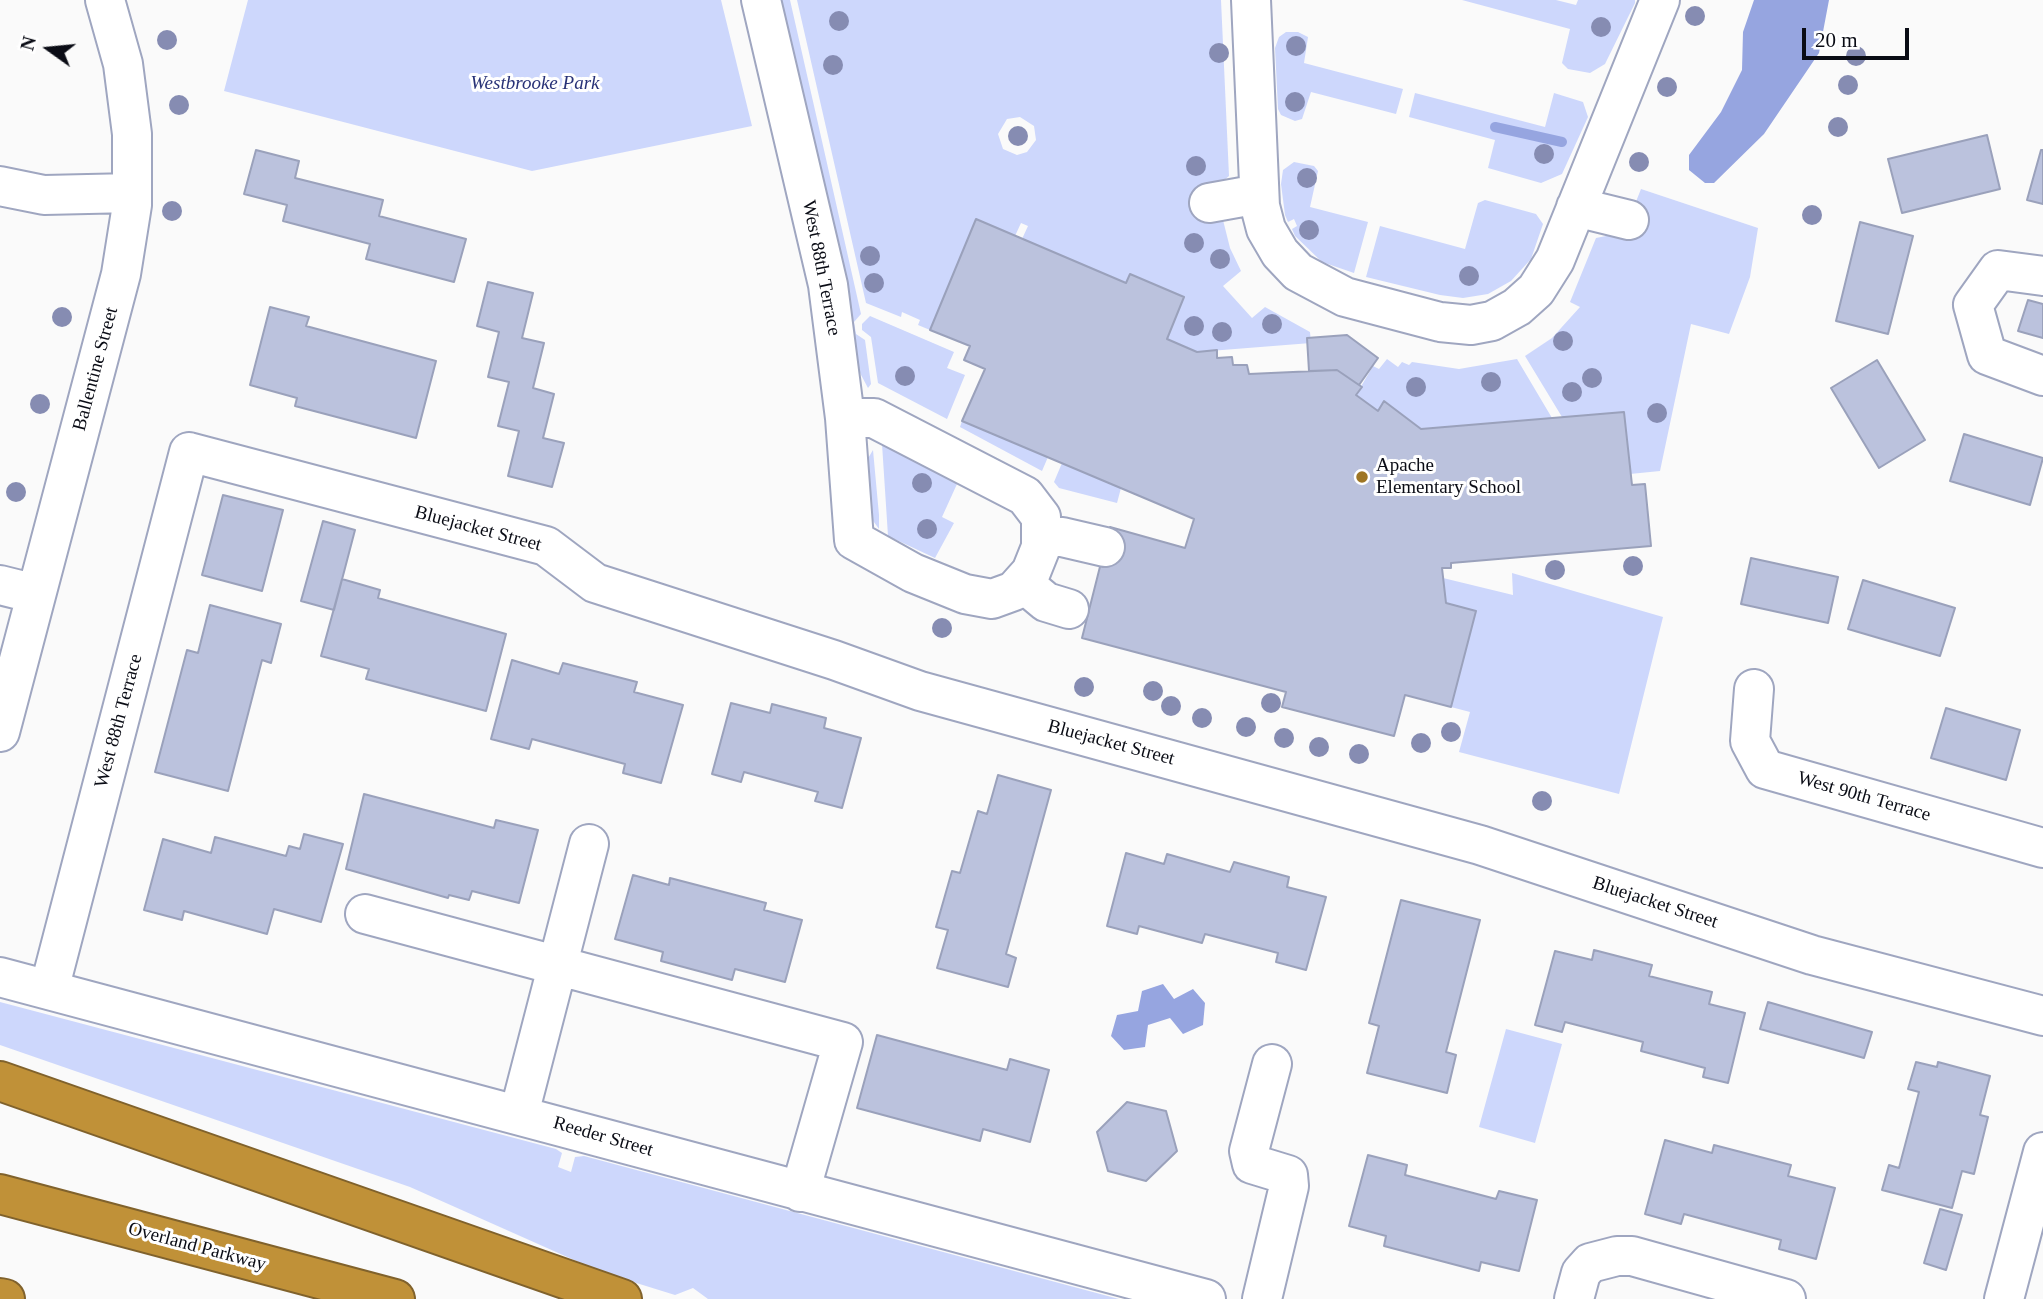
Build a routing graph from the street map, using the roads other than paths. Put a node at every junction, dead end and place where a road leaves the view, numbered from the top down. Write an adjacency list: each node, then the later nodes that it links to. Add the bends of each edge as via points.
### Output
1 (105, 0): 6 (street, Ballentine Street, via 123,64 132,134)
2 (761, 0): 13 (street, West 88th Terrace, via 828,285)
3 (1251, 0): 7 (street)
4 (1660, 0): 9 (street)
5 (0, 186): 6 (street, via 44,195)
6 (132, 193): 19 (street, Ballentine Street, via 121,274)
7 (1259, 194): 8 (street); 9 (street, via 1266,229 1280,253 1320,286 1440,322 1471,325 1492,321 1536,290 1555,260)
8 (1209, 203)
9 (1576, 207): 10 (street)
10 (1629, 220)
11 (2043, 276): 12 (street, via 1998,270 1973,305 1987,355)
12 (2043, 376)
13 (845, 418): 15 (street, via 874,418 1025,496 1041,517); 17 (street, West 88th Terrace, via 854,540 913,573 965,594 992,599 1014,591)
14 (189, 452): 28 (street, West 88th Terrace); 29 (street, Bluejacket Street, via 547,546 595,583 920,691 1480,845 1812,954)
15 (1041, 536): 16 (street); 17 (street, via 1031,572)
16 (1105, 547)
17 (1022, 582): 20 (street, via 1046,602)
18 (0, 585): 19 (street)
19 (36, 594): 22 (street, Ballentine Street)
20 (1069, 608)
21 (1754, 689): 24 (street, West 90th Terrace, via 1750,741 1765,769)
22 (0, 732)
23 (589, 844): 26 (street)
24 (2043, 848)
25 (365, 914): 26 (street)
26 (556, 963): 32 (street); 34 (street, via 843,1042)
27 (0, 977): 28 (street, Reeder Street)
28 (49, 990): 32 (street, Reeder Street)
29 (2043, 1016)
30 (1272, 1063): 39 (street, via 1249,1151 1252,1164 1288,1175 1289,1186)
31 (0, 1081): 37 (highway)
32 (519, 1114): 34 (street, Reeder Street)
33 (2043, 1152): 42 (street)
34 (800, 1192): 38 (street, Reeder Street)
35 (0, 1194): 36 (highway, Overland Parkway)
36 (395, 1299)
37 (622, 1299)
38 (1206, 1299)
39 (1262, 1299)
40 (1574, 1299): 41 (street, via 1581,1273 1590,1263 1617,1256 1632,1256)
41 (1786, 1299)
42 (2004, 1299)

